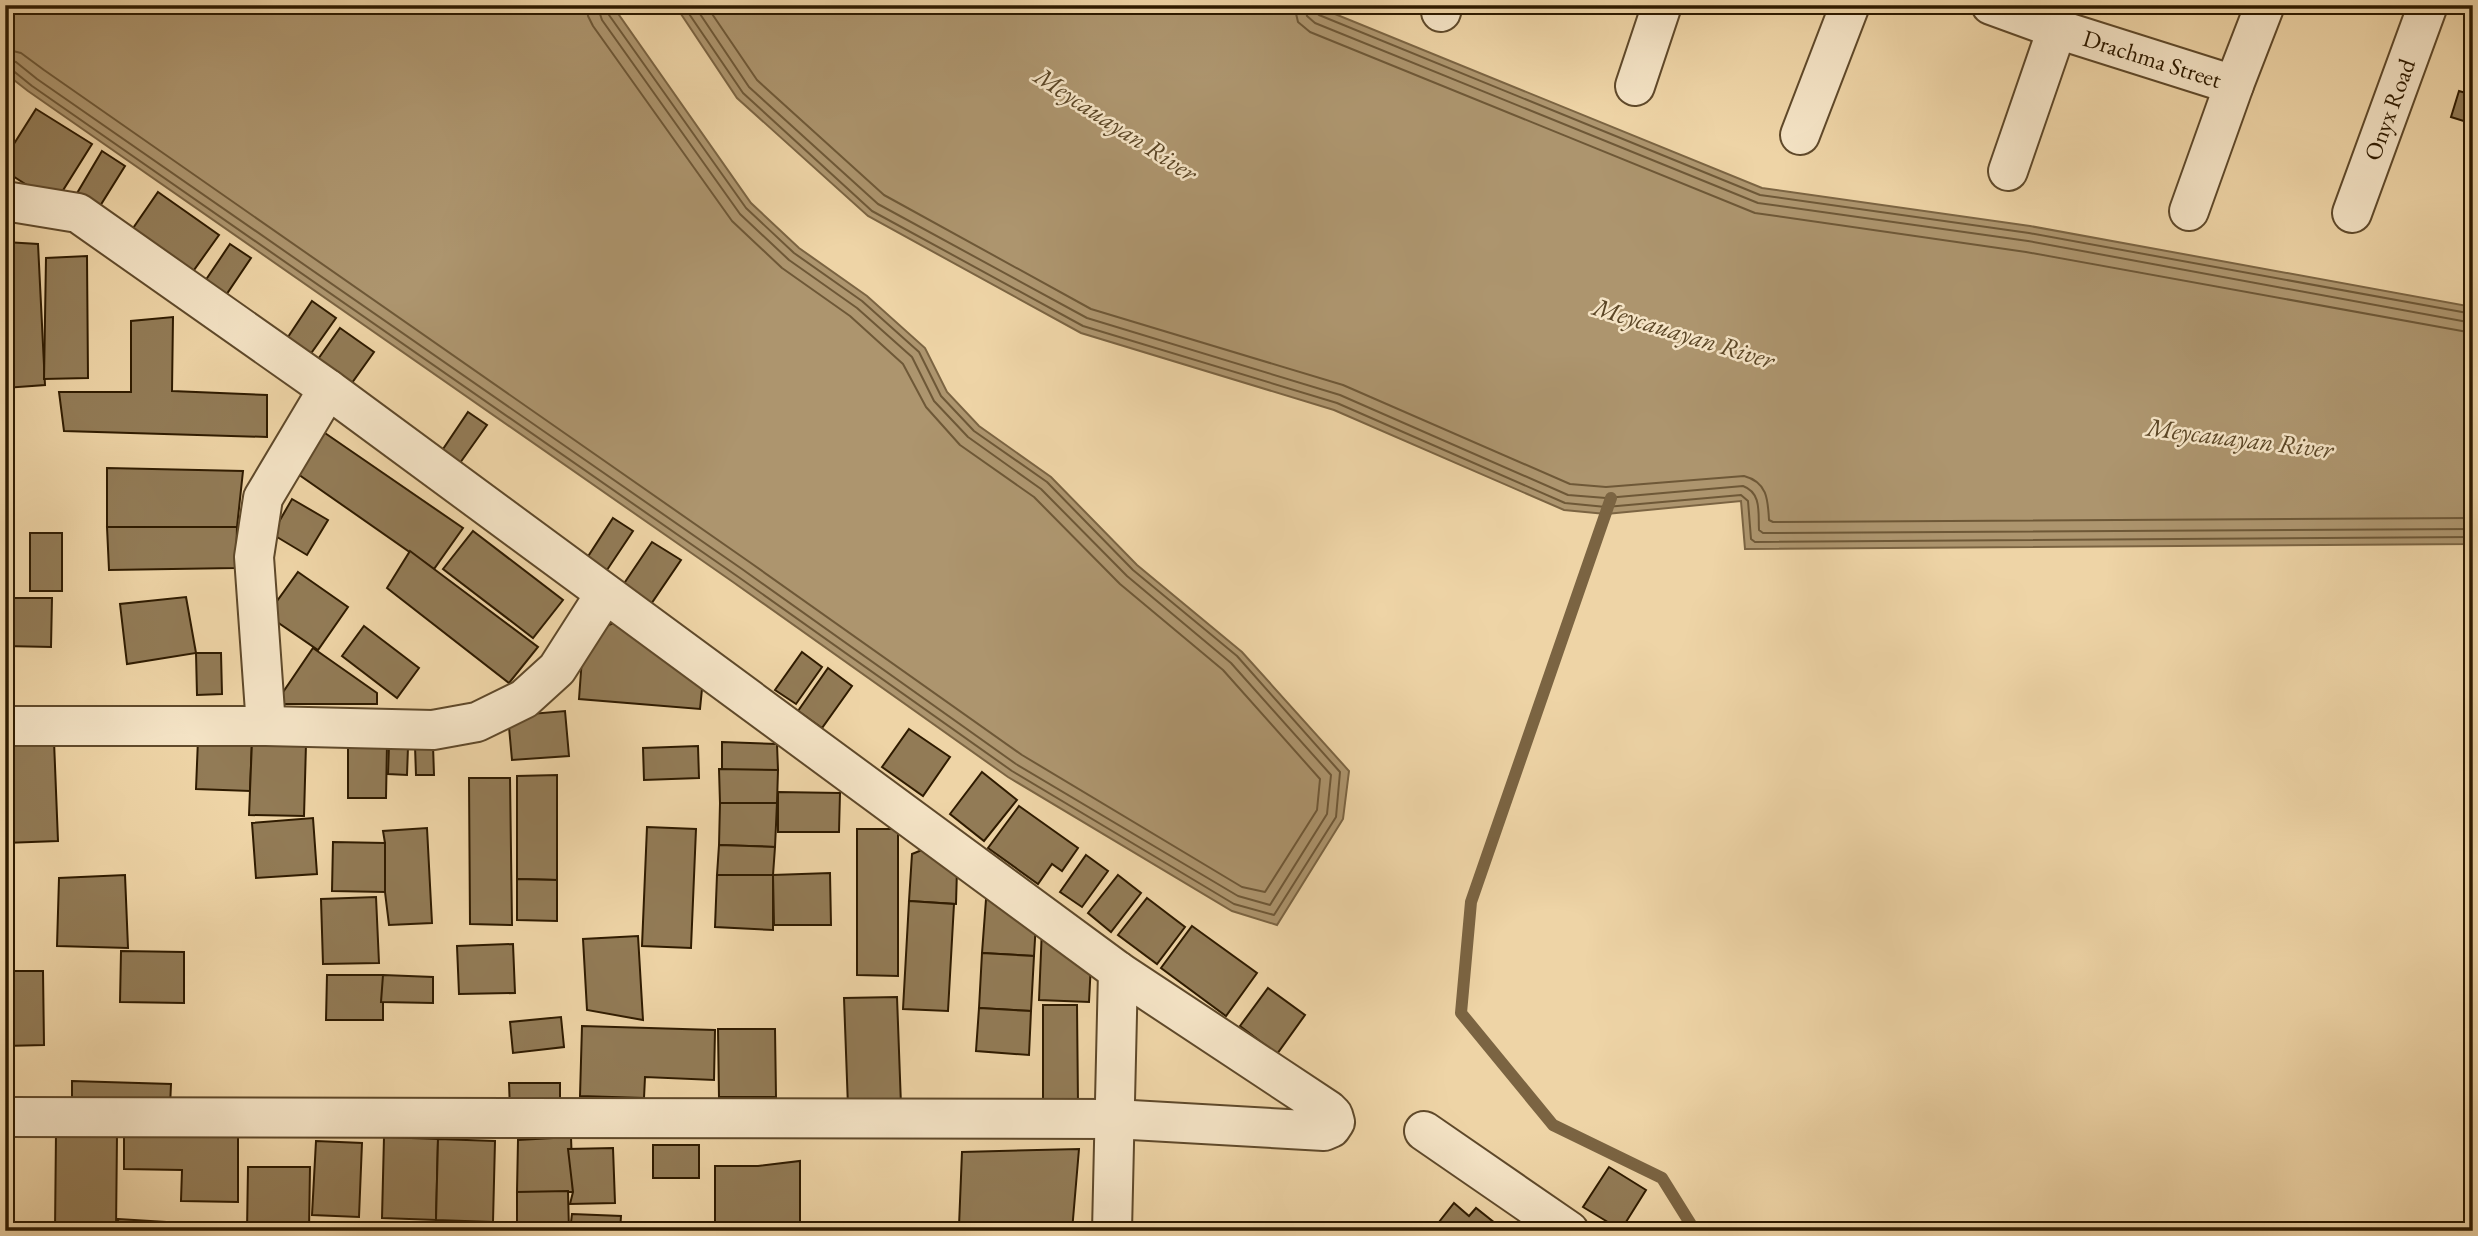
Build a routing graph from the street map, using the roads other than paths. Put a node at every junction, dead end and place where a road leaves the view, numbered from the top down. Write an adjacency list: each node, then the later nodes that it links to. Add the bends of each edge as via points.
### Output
1 (1662, 5): 8 (street)
2 (1850, 5): 9 (street)
3 (1991, 5): 6 (street, Drachma Street)
4 (2265, 5): 7 (street)
5 (2428, 5): 13 (street, Onyx Road)
6 (2057, 29): 7 (street, Drachma Street); 10 (street)
7 (2234, 85): 12 (street)
8 (1635, 86)
9 (1800, 135)
10 (2008, 171)
11 (5, 201): 14 (street, via 78,213)
12 (2189, 211)
13 (2352, 213)
14 (328, 389): 15 (street); 17 (street, via 263,498 254,557)
15 (605, 594): 17 (street, via 557,669 524,699 477,722 433,730); 18 (street)
16 (5, 726): 17 (street)
17 (266, 726)
18 (1118, 971): 20 (street); 20 (street, via 1328,1110 1335,1122 1324,1131)
19 (5, 1117): 20 (street)
20 (1114, 1119): 22 (street)
21 (1424, 1131): 23 (street)
22 (1112, 1231)
23 (1569, 1231)

